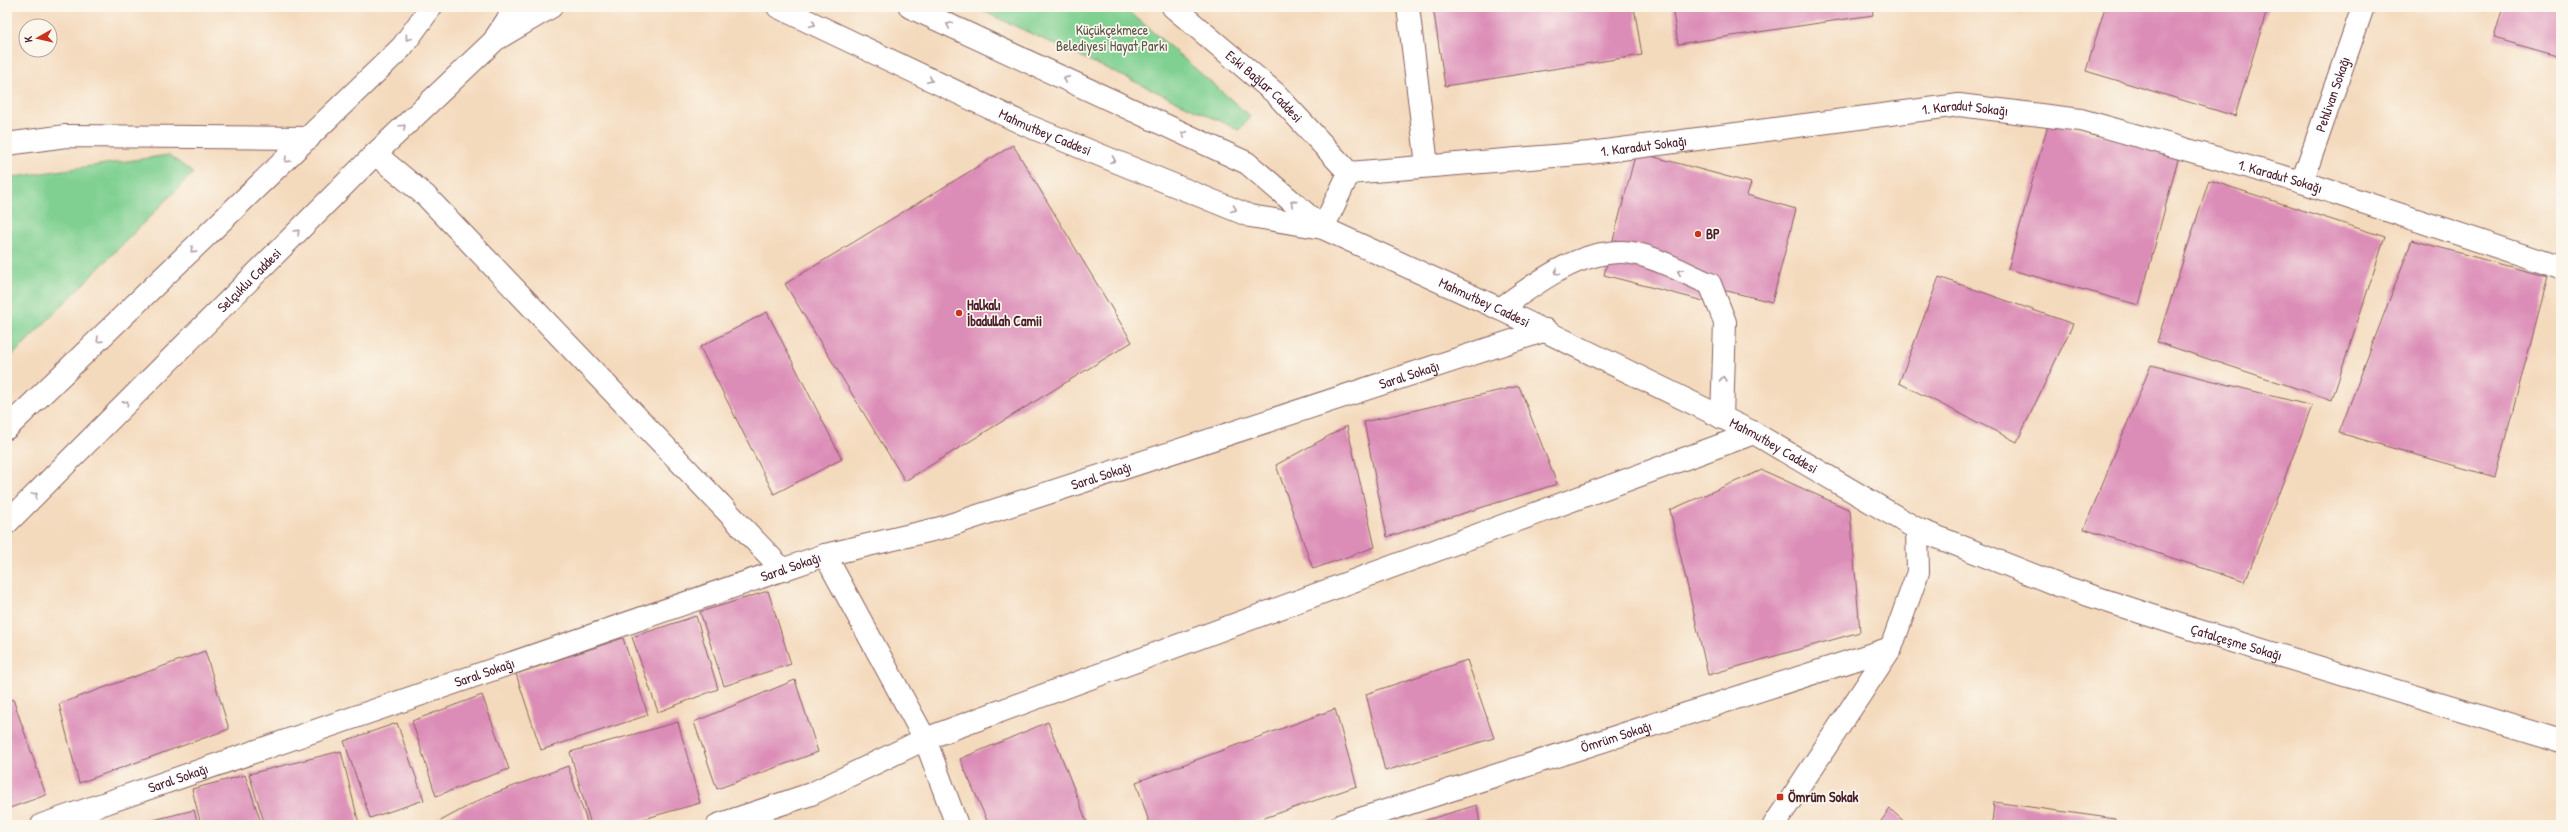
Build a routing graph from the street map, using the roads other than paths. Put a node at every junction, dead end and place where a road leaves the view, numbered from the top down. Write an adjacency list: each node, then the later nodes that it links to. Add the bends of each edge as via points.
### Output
1 (432, 7): 10 (street, one-way to 10, via 402,47)
2 (516, 7): 9 (street)
3 (551, 7): 9 (street)
4 (778, 7): 16 (street, Mahmutbey Caddesi, one-way to 16, via 1048,134 1250,216)
5 (910, 7): 16 (street, Mahmutbey Caddesi, one-way to 5, via 1248,163)
6 (1173, 7): 14 (street, Eski Bağlar Caddesi, via 1275,93)
7 (1408, 7): 13 (street)
8 (2363, 7): 15 (street, Pehlivan Sokağı)
9 (495, 40): 12 (street, Selçuklu Caddesi, one-way to 9)
10 (309, 138): 11 (street, via 66,136); 21 (street, one-way to 21)
11 (7, 144)
12 (375, 154): 23 (street, Selçuklu Caddesi, one-way to 12); 26 (street, via 426,196)
13 (1427, 165): 14 (street, 1. Karadut Sokağı); 15 (street, 1. Karadut Sokağı, via 1590,154 1959,105 2081,120)
14 (1349, 172): 16 (street)
15 (2302, 182): 17 (street, 1. Karadut Sokağı)
16 (1323, 228): 18 (street, Mahmutbey Caddesi)
17 (2561, 268)
18 (1500, 309): 19 (street, Mahmutbey Caddesi); 20 (street, one-way to 18, via 1725,322 1710,284 1650,259 1623,252 1584,257 1534,284)
19 (1546, 330): 20 (street, Mahmutbey Caddesi); 25 (street, Saral Sokağı, via 941,528)
20 (1722, 418): 22 (street, Mahmutbey Caddesi)
21 (7, 428)
22 (1754, 433): 24 (street, Mahmutbey Caddesi); 28 (street)
23 (7, 523)
24 (1917, 529): 27 (street, via 1918,572); 29 (street, Çatalçeşme Sokağı, via 2058,585 2183,626)
25 (825, 555): 26 (street, Saral Sokağı); 28 (street)
26 (783, 570): 30 (street, Saral Sokağı)
27 (1890, 648): 34 (street, Ömrüm Sokağı); 35 (street)
28 (925, 739): 32 (street, via 811,794); 33 (street)
29 (2561, 741)
30 (80, 818): 31 (street, Saral Sokağı)
31 (42, 825)
32 (718, 825)
33 (957, 825)
34 (1342, 825)
35 (1774, 825)

